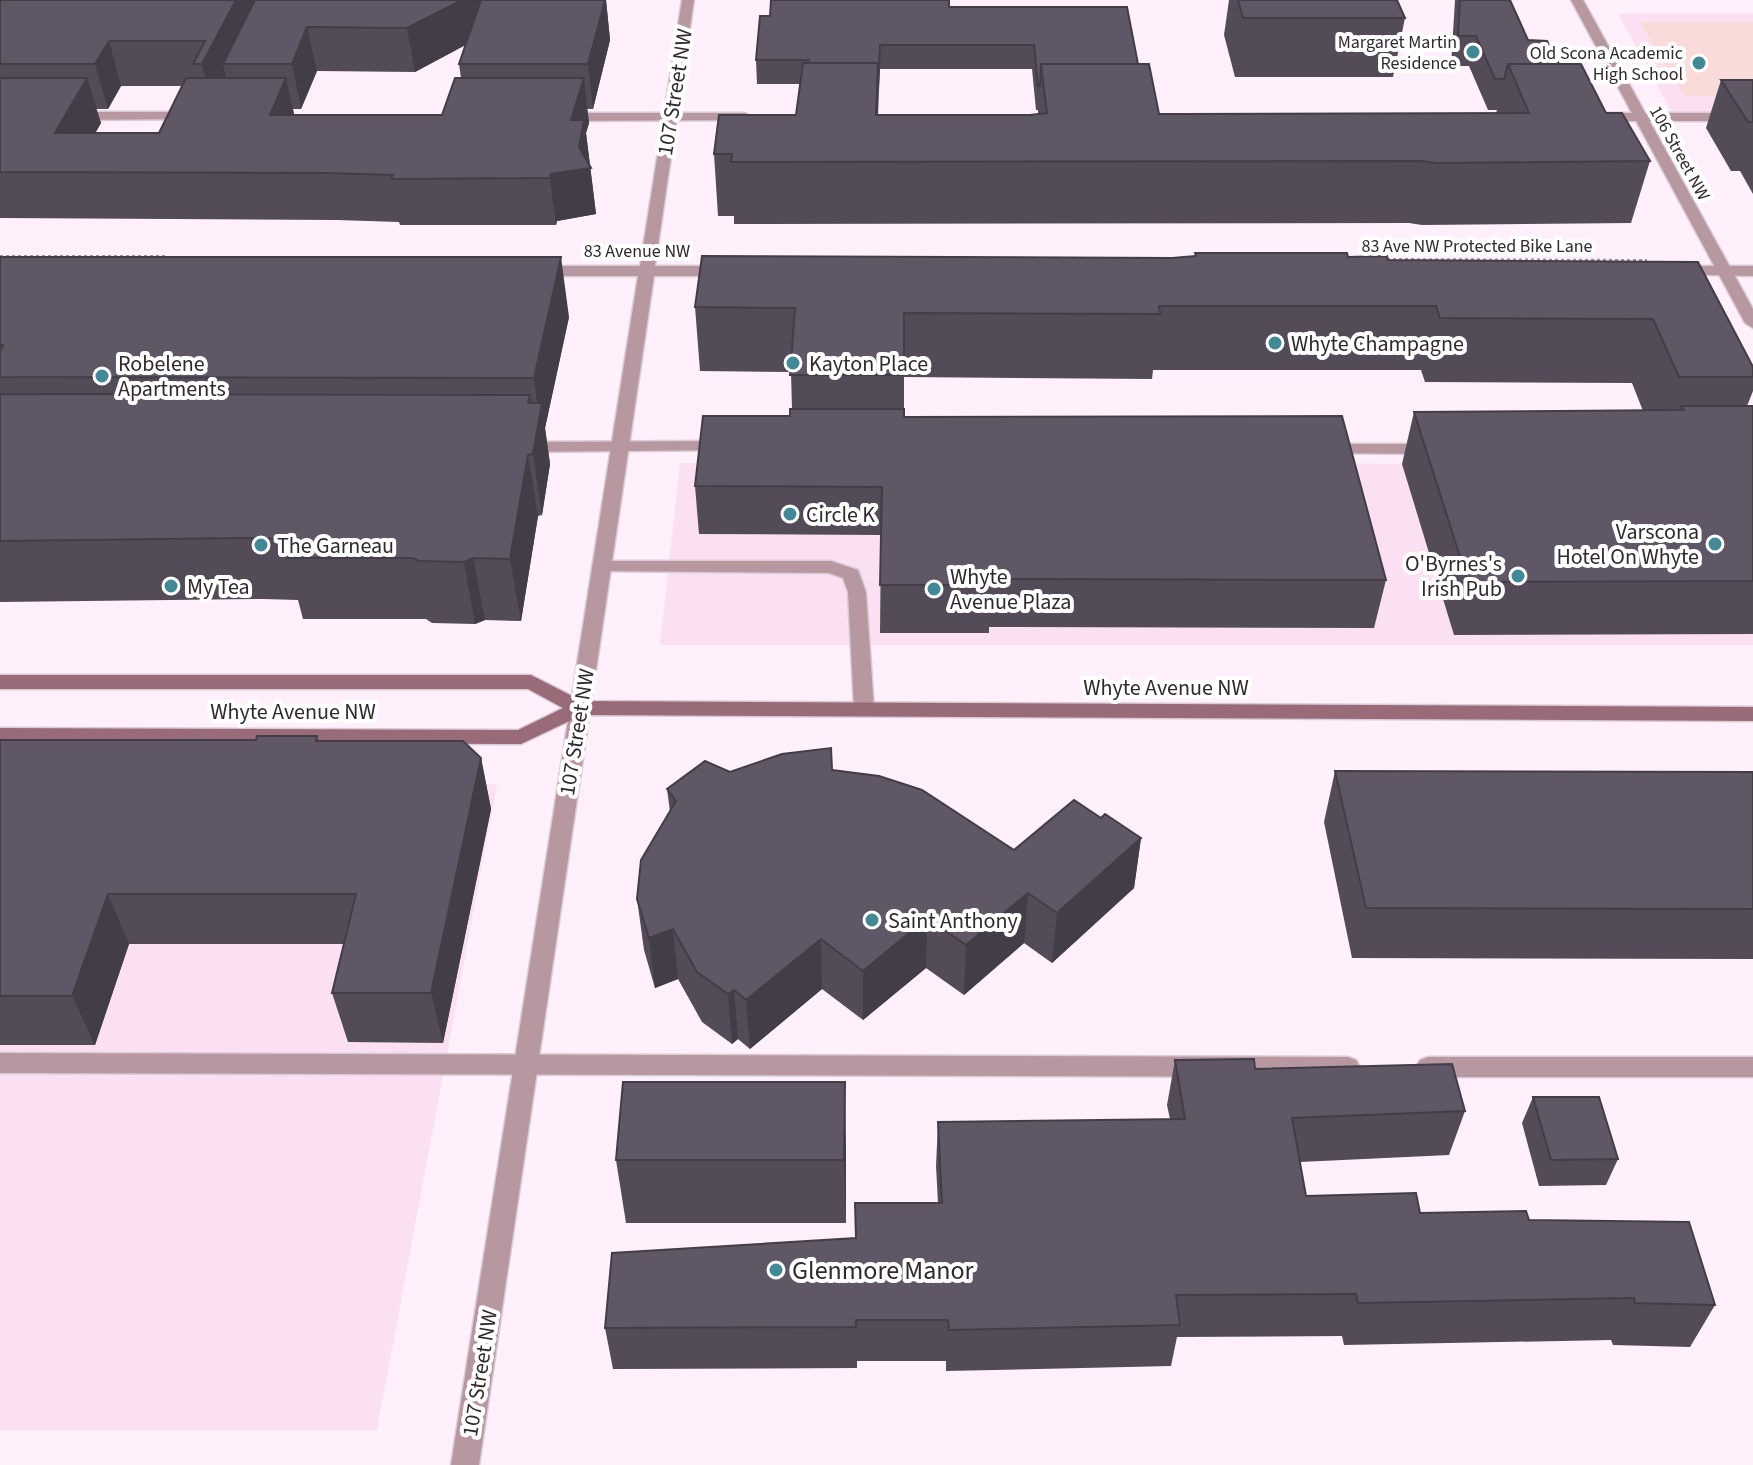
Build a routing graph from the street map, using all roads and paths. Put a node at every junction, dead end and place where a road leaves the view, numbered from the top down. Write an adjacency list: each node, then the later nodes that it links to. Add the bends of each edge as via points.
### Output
1 (688, 0): 6 (street, 107 Street NW)
2 (1577, 0): 9 (street, 106 Street NW)
3 (63, 116): 4 (street)
4 (204, 116)
5 (547, 117): 6 (street)
6 (670, 117): 7 (street); 16 (street, 107 Street NW)
7 (759, 117)
8 (1580, 117): 9 (street)
9 (1640, 117): 10 (street); 18 (street, 106 Street NW)
10 (1753, 117)
11 (0, 257): 12 (path)
12 (173, 257)
13 (1372, 260): 14 (path, 83 Ave NW Protected Bike Lane)
14 (1660, 266): 18 (street)
15 (518, 270): 16 (street, 83 Avenue NW)
16 (647, 271): 17 (street, 83 Avenue NW); 21 (street, 107 Street NW)
17 (742, 271)
18 (1724, 271): 19 (street); 20 (street, 106 Street NW)
19 (1753, 271)
20 (1753, 323)
21 (620, 446): 22 (street); 23 (street); 26 (street, 107 Street NW)
22 (736, 446)
23 (501, 447)
24 (1308, 448): 25 (street)
25 (1451, 449)
26 (601, 567): 28 (street, 107 Street NW); 29 (street, via 831,567 851,574 857,592)
27 (0, 682): 28 (main road, Whyte Avenue NW, via 531,682)
28 (579, 708): 29 (main road, Whyte Avenue NW); 31 (main road, Whyte Avenue NW, via 521,737); 33 (street, 107 Street NW)
29 (864, 709): 30 (main road, Whyte Avenue NW)
30 (1753, 714)
31 (0, 735)
32 (0, 1063): 33 (street)
33 (525, 1065): 34 (street); 37 (street, 107 Street NW)
34 (1364, 1067)
35 (1411, 1067): 36 (street)
36 (1753, 1067)
37 (465, 1465)

